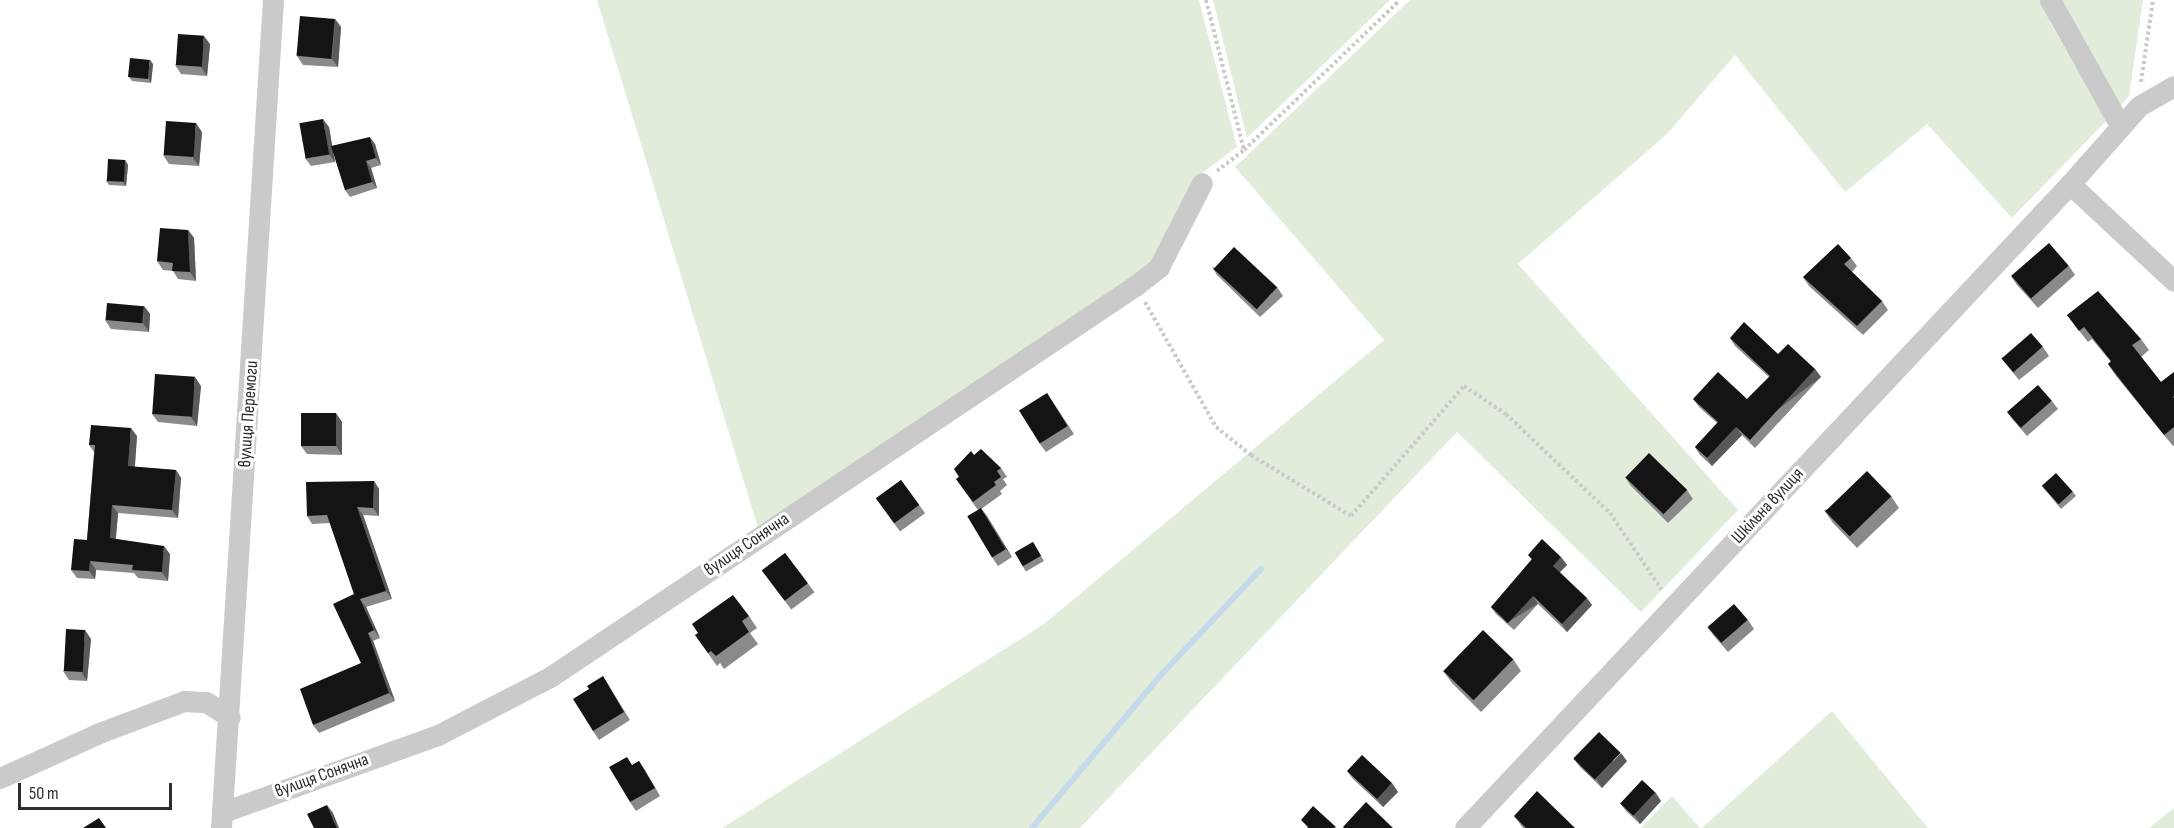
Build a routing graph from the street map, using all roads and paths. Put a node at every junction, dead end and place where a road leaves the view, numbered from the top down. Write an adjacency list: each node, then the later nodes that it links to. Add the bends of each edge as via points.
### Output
1 (273, 0): 15 (street, вулиця Перемоги)
2 (1206, 0): 9 (path)
3 (1400, 0): 9 (path)
4 (2050, 0): 8 (street)
5 (2153, 0): 7 (path)
6 (2174, 86): 7 (street, Шкільна вулиця)
7 (2139, 106): 8 (street, Шкільна вулиця)
8 (2121, 127): 11 (street, Шкільна вулиця)
9 (1244, 150): 10 (path)
10 (1202, 183): 13 (street, вулиця Сонячна, via 1159,267)
11 (2070, 184): 12 (street); 14 (street, Шкільна вулиця)
12 (2174, 281)
13 (1135, 286): 14 (path, via 1216,427 1251,455 1351,516 1464,386 1506,414 1610,513); 17 (street, вулиця Сонячна, via 550,678 438,735)
14 (1673, 607): 18 (street, Шкільна вулиця)
15 (230, 717): 16 (street, via 206,702 184,701 99,733); 17 (street, вулиця Перемоги)
16 (0, 778)
17 (222, 820)
18 (1465, 828)

